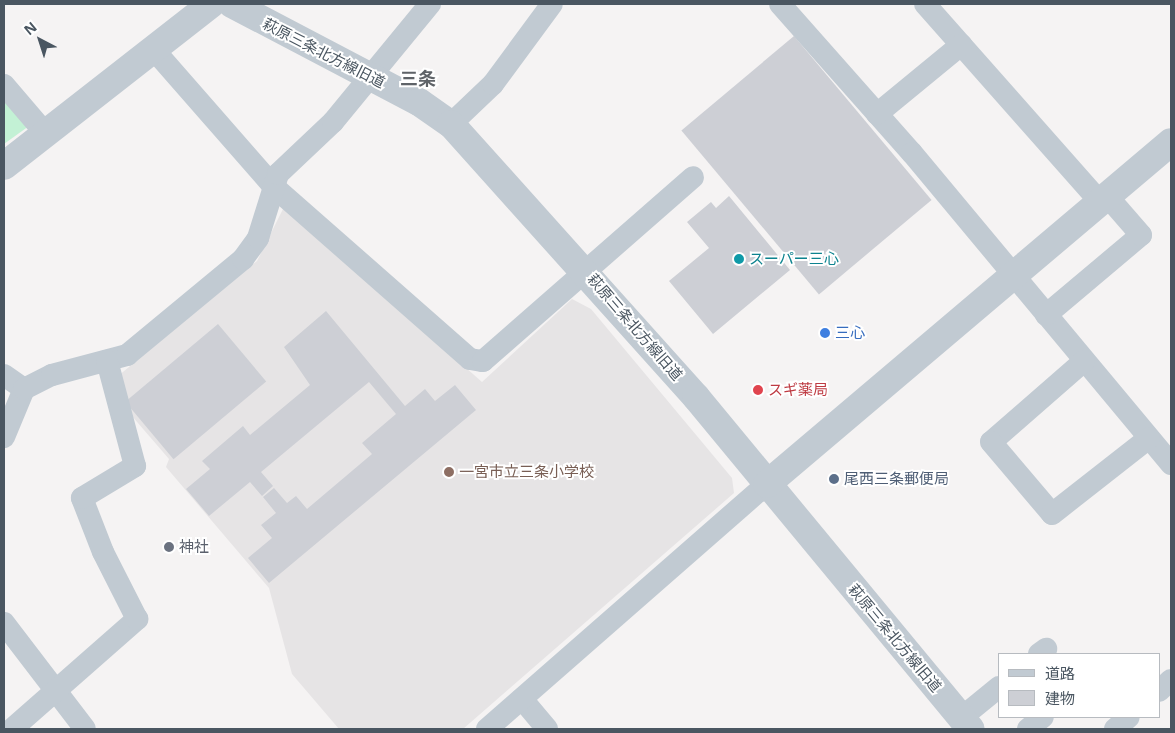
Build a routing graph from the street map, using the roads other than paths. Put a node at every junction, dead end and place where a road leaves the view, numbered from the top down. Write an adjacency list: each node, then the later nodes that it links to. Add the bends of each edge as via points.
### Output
1 (211, 4): 8 (street)
2 (232, 4): 9 (street, 萩原三条北方線旧道)
3 (430, 4): 9 (street)
4 (552, 4): 12 (street, via 492,84)
5 (780, 4): 11 (street)
6 (925, 4): 7 (street)
7 (961, 45): 11 (street); 18 (street)
8 (155, 51): 13 (street); 17 (street)
9 (373, 77): 12 (street, 萩原三条北方線旧道); 17 (street, via 278,174)
10 (4, 85): 13 (street)
11 (877, 114): 20 (street)
12 (451, 124): 19 (street, 萩原三条北方線旧道)
13 (46, 134): 15 (street)
14 (1171, 142): 18 (street)
15 (4, 166)
16 (693, 177): 19 (street)
17 (274, 186): 19 (street, via 470,359 483,361); 23 (street, via 258,238 243,259 152,337 127,355)
18 (1104, 200): 20 (street); 21 (street, via 1141,235)
19 (585, 270): 29 (street, 萩原三条北方線旧道)
20 (1013, 273): 21 (street); 29 (street)
21 (1046, 315): 22 (street)
22 (1084, 361): 27 (street); 27 (street, via 991,442 1052,514)
23 (107, 362): 25 (street, via 52,375); 34 (street, via 135,466 82,498 102,552 137,618)
24 (4, 375): 25 (street)
25 (24, 389): 26 (street)
26 (4, 437)
27 (1149, 438): 28 (street)
28 (1171, 464)
29 (767, 484): 35 (street); 38 (street, 萩原三条北方線旧道)
30 (4, 623): 34 (street)
31 (1171, 680): 33 (street)
32 (998, 688): 38 (street)
33 (1160, 690)
34 (56, 693): 39 (street); 40 (street)
35 (522, 699): 41 (street); 42 (street)
36 (1042, 718): 43 (street)
37 (1128, 718): 44 (street)
38 (966, 724)
39 (12, 729)
40 (85, 729)
41 (487, 729)
42 (547, 729)
43 (1028, 729)
44 (1115, 729)

